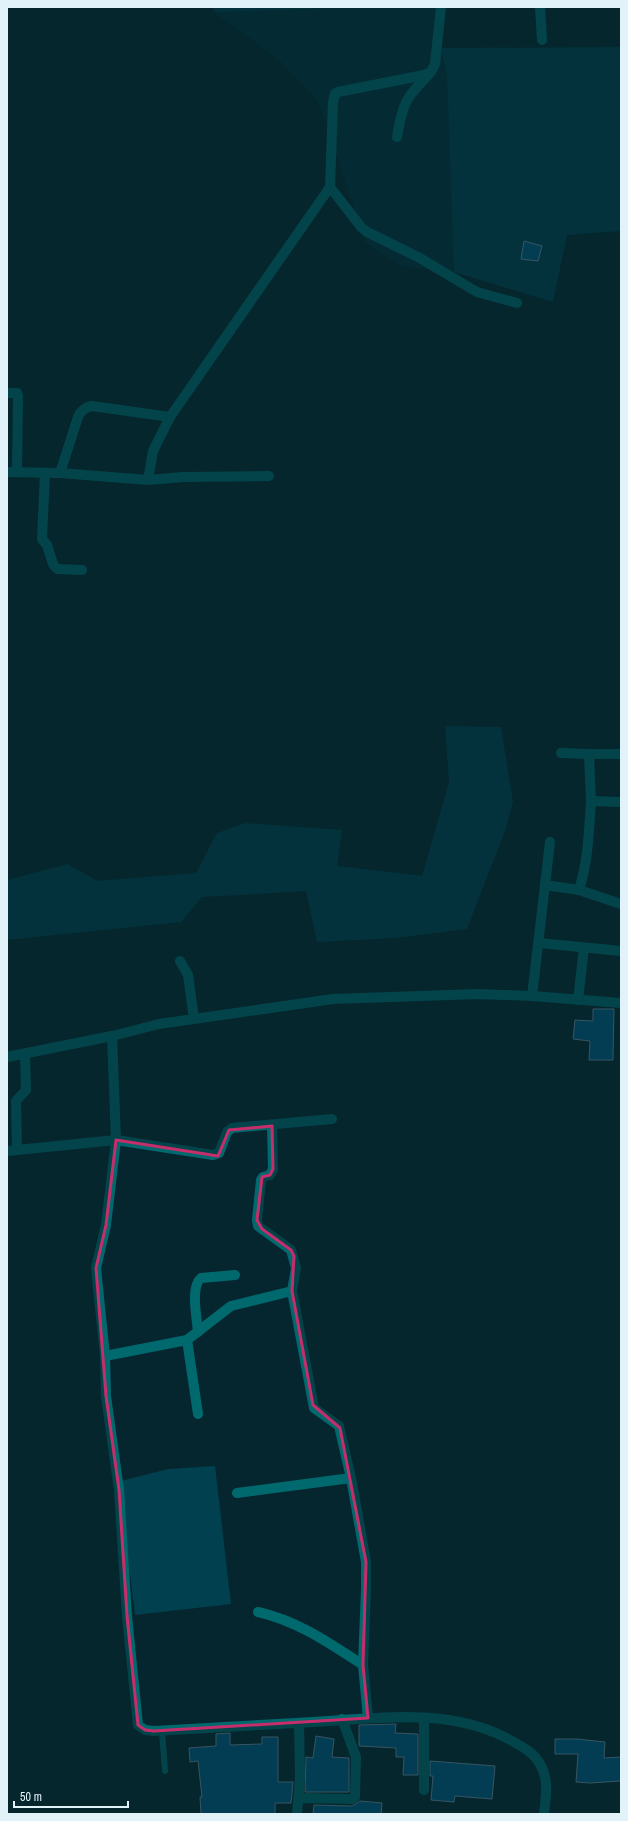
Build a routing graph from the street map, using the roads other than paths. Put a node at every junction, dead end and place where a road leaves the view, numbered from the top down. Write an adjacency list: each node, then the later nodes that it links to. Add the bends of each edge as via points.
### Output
1 (441, 7): 4 (street, via 436,64)
2 (540, 7): 3 (street)
3 (542, 40)
4 (431, 72): 5 (street, via 408,96 401,110); 6 (street, via 335,94)
5 (397, 137)
6 (330, 187): 7 (street, via 361,228 367,232 418,257 477,292); 9 (street)
7 (517, 303)
8 (7, 393): 10 (street, via 18,396)
9 (170, 417): 12 (street, via 86,407 78,417); 14 (street, via 154,451)
10 (12, 472): 11 (street)
11 (45, 473): 12 (street); 15 (street, via 42,539 57,569)
12 (60, 473): 14 (street)
13 (270, 476): 14 (street)
14 (148, 480)
15 (82, 570)
16 (561, 754): 17 (street)
17 (589, 754): 18 (street); 19 (street)
18 (621, 754)
19 (590, 801): 20 (street); 23 (street, via 590,826 584,874)
20 (621, 802)
21 (550, 842): 22 (street)
22 (545, 885): 23 (street); 25 (street)
23 (579, 890): 24 (street)
24 (621, 904)
25 (538, 943): 26 (street); 29 (street)
26 (584, 948): 27 (street); 30 (street)
27 (621, 951)
28 (180, 960): 32 (street, via 189,980)
29 (532, 996): 30 (street); 32 (street, via 431,995 333,999)
30 (578, 1000): 31 (street)
31 (621, 1003)
32 (194, 1019): 33 (street, via 159,1024)
33 (112, 1036): 34 (street); 38 (street)
34 (25, 1054): 35 (street); 39 (street, via 26,1090 16,1101)
35 (7, 1057)
36 (332, 1119): 37 (street)
37 (272, 1126): 38 (street, via 229,1130 219,1153 213,1155); 41 (street, via 273,1169 261,1180 257,1220 258,1226 291,1250 296,1268)
38 (116, 1140): 39 (street); 44 (street, via 106,1225 96,1268)
39 (12, 1150)
40 (235, 1275): 42 (street, via 201,1278 197,1281 194,1291)
41 (292, 1291): 42 (street, via 231,1306); 46 (street, via 314,1408 339,1426)
42 (198, 1332): 43 (street)
43 (187, 1340): 44 (street); 45 (street)
44 (105, 1356): 54 (street, via 106,1396 119,1490 126,1616 138,1725 145,1730)
45 (198, 1414)
46 (351, 1478): 47 (street); 49 (street, via 366,1562)
47 (237, 1493)
48 (258, 1612): 49 (street, via 278,1616 308,1630)
49 (363, 1665): 50 (street)
50 (368, 1718): 51 (street); 52 (street)
51 (424, 1718): 56 (street); 59 (street, via 475,1724 528,1750 540,1763 545,1776 547,1788)
52 (342, 1719): 53 (street); 57 (street, via 356,1757 355,1797)
53 (299, 1723): 54 (street); 57 (street)
54 (162, 1731): 55 (lane)
55 (165, 1771)
56 (424, 1790)
57 (299, 1798): 58 (street)
58 (297, 1814)
59 (544, 1814)

